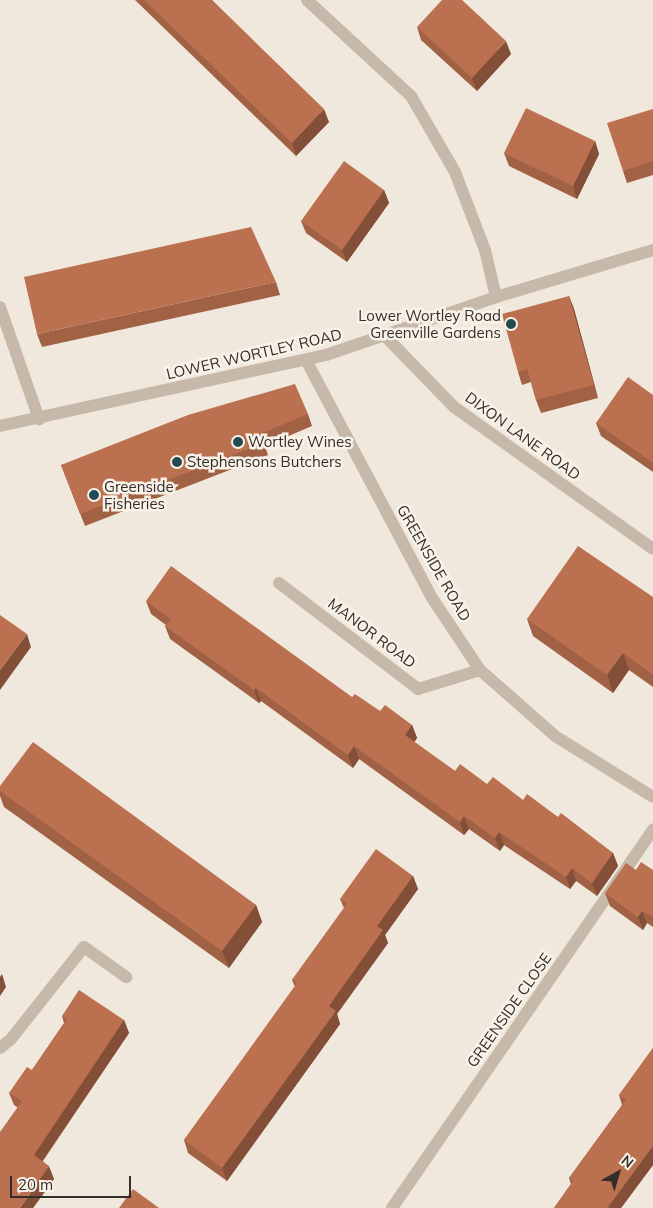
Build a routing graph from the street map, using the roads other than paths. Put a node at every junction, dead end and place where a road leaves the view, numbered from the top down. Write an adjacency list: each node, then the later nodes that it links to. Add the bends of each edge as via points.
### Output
1 (307, 0): 3 (street, via 411,96 455,172 485,250)
2 (653, 250): 3 (street, LOWER WORTLEY ROAD)
3 (496, 296): 5 (street, LOWER WORTLEY ROAD)
4 (0, 306): 7 (street)
5 (386, 336): 6 (street, LOWER WORTLEY ROAD); 9 (street, DIXON LANE ROAD, via 454,407)
6 (306, 360): 7 (street, LOWER WORTLEY ROAD); 11 (street, GREENSIDE ROAD, via 432,598)
7 (39, 419): 8 (street, LOWER WORTLEY ROAD)
8 (0, 426)
9 (653, 549)
10 (279, 583): 11 (street, MANOR ROAD, via 418,689)
11 (480, 670): 12 (street, GREENSIDE ROAD, via 555,736)
12 (653, 797)
13 (653, 829): 16 (street, GREENSIDE CLOSE)
14 (126, 977): 15 (street, via 84,947 11,1039)
15 (0, 1048)
16 (392, 1208)

